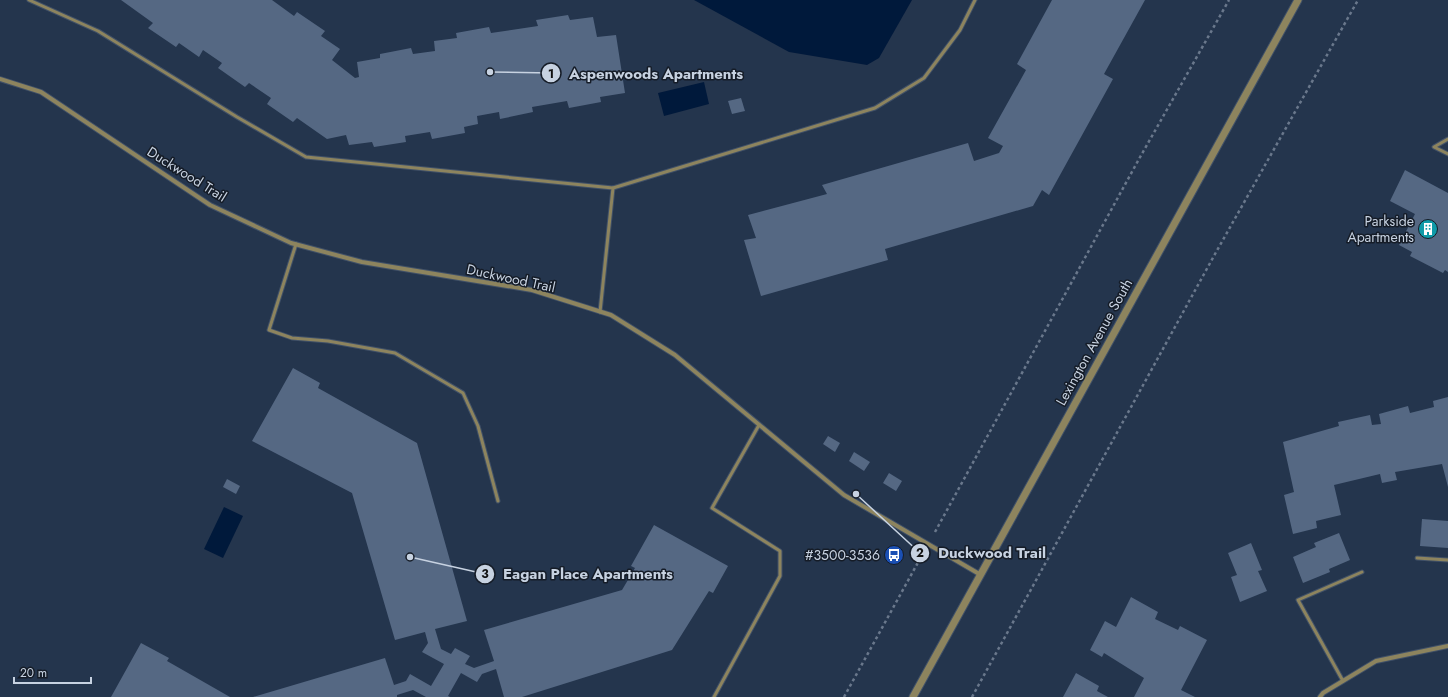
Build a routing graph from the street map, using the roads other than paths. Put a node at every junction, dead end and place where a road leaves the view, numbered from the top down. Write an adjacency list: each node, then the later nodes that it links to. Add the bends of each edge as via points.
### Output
1 (30, 0): 7 (lane, via 98,31 306,157)
2 (975, 0): 7 (lane, via 960,30 924,78 875,108)
3 (1298, 0): 15 (street, Lexington Avenue South)
4 (0, 79): 8 (street, Duckwood Trail, via 41,92 210,205)
5 (1448, 140): 6 (lane, via 1434,147)
6 (1448, 154)
7 (612, 188): 9 (lane)
8 (296, 244): 9 (street, Duckwood Trail, via 362,262 532,290); 11 (lane, via 268,330 292,338 328,341 395,353 463,393 478,426)
9 (600, 312): 10 (street, Duckwood Trail, via 611,315 675,355)
10 (759, 425): 15 (street, Duckwood Trail, via 844,495); 18 (lane, via 712,508 780,551 780,576)
11 (498, 501)
12 (1417, 558): 13 (lane)
13 (1448, 560)
14 (1362, 572): 17 (lane, via 1298,600)
15 (981, 575): 19 (street, Lexington Avenue South)
16 (1448, 646): 17 (street, via 1376,661)
17 (1343, 681): 20 (street)
18 (714, 697)
19 (913, 697)
20 (1320, 697)

